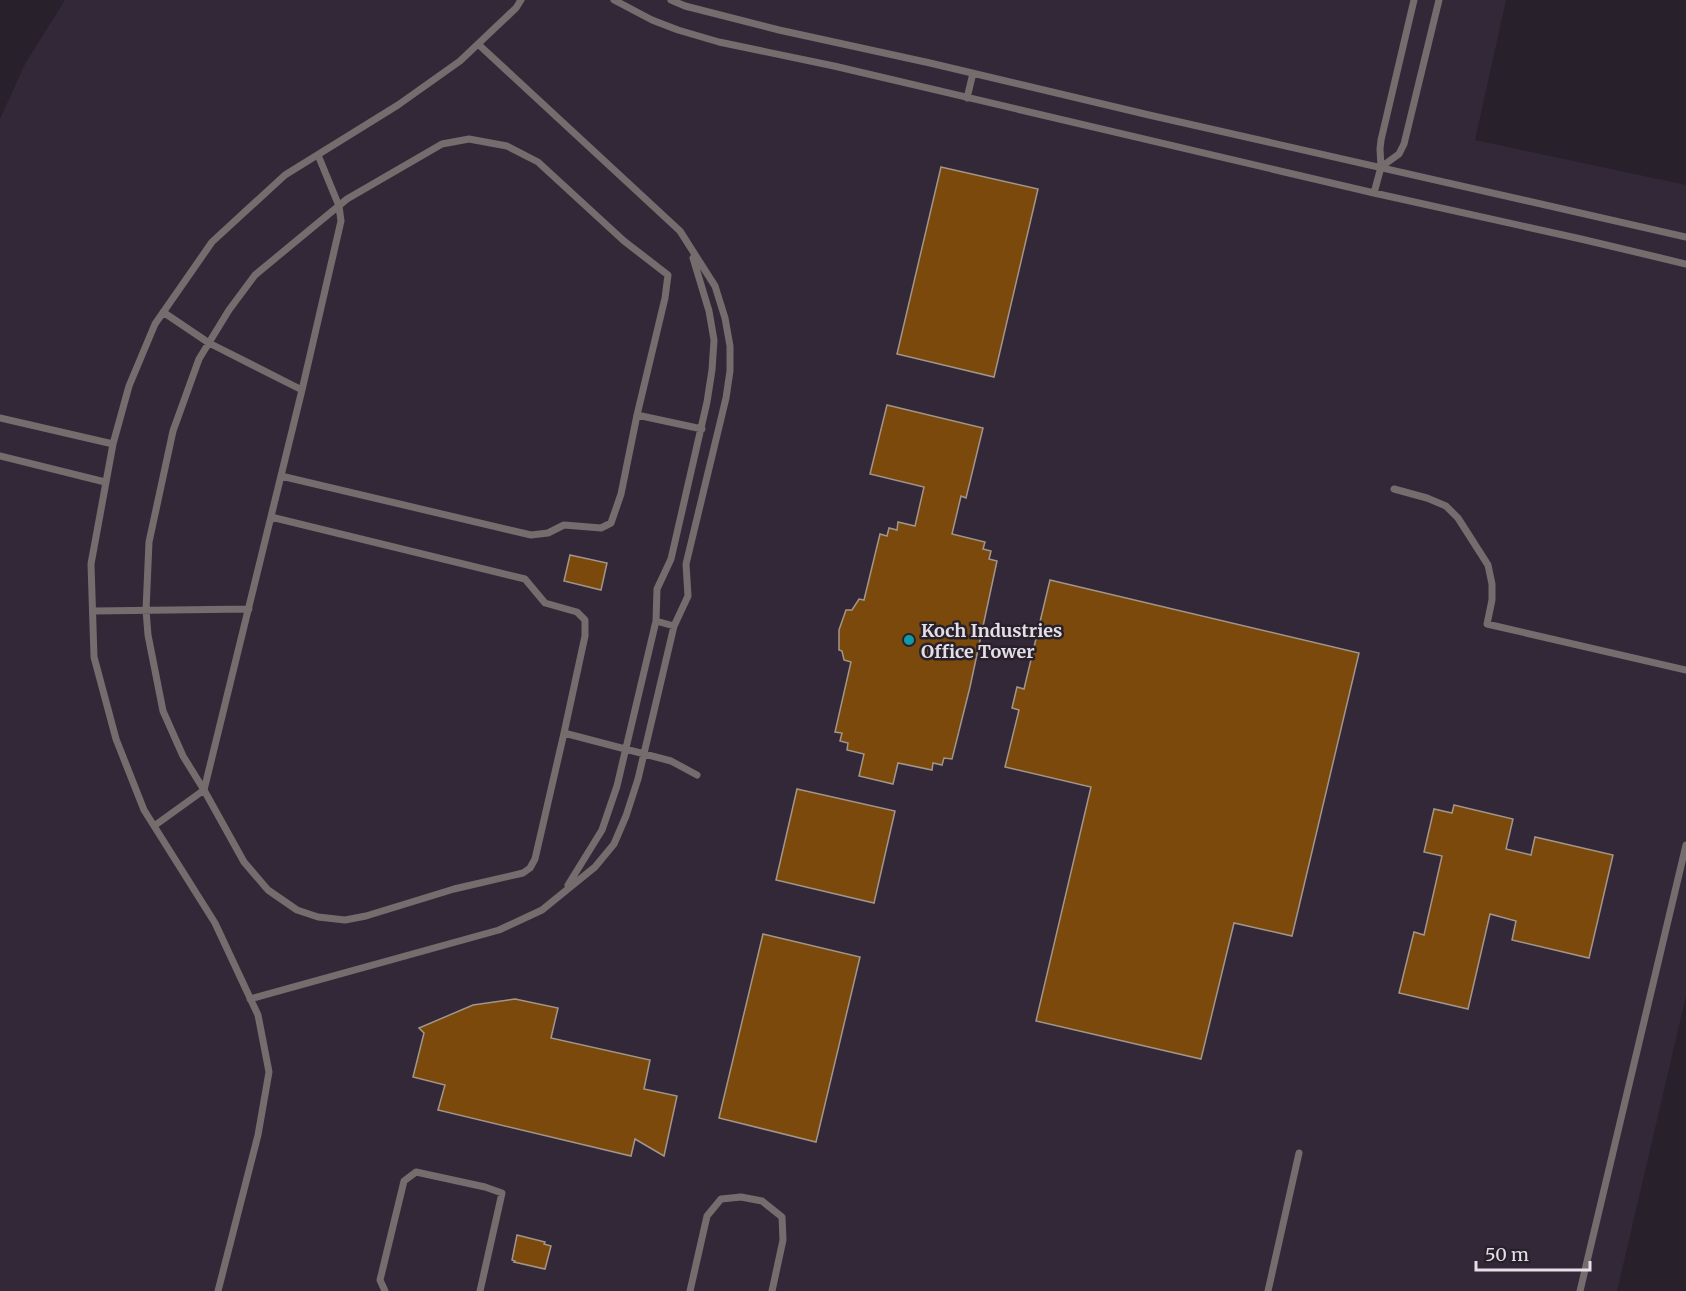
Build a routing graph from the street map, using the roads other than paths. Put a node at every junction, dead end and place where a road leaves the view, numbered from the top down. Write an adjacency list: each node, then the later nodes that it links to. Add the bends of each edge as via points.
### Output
1 (521, 0): 6 (lane)
2 (614, 0): 8 (lane, via 652,20 719,42)
3 (671, 0): 7 (lane, via 778,30)
4 (1414, 0): 10 (lane, via 1381,140)
5 (1440, 0): 10 (lane, via 1404,144 1399,154)
6 (478, 44): 9 (lane, via 406,99); 14 (lane, via 680,231)
7 (973, 73): 8 (lane); 10 (lane)
8 (967, 98): 11 (lane)
9 (318, 155): 12 (lane); 16 (lane, via 285,175 212,242)
10 (1381, 167): 11 (lane); 13 (lane)
11 (1374, 193): 15 (lane)
12 (339, 206): 17 (lane, via 255,275); 18 (lane, via 340,221); 19 (lane, via 442,144 469,139 507,146 538,162 624,241 668,275)
13 (1686, 237)
14 (690, 249): 21 (lane, via 714,340); 29 (lane, via 716,286 725,318 730,363 726,398)
15 (1686, 264)
16 (163, 312): 17 (lane); 22 (lane, via 129,386)
17 (209, 343): 18 (lane); 30 (lane, via 173,431 149,542)
18 (302, 390): 24 (lane)
19 (637, 415): 21 (lane); 24 (lane, via 621,494 611,523 601,528 564,525 548,533 531,535)
20 (0, 418): 22 (lane)
21 (702, 429): 28 (lane)
22 (113, 444): 25 (lane)
23 (0, 456): 25 (lane)
24 (281, 476): 27 (lane)
25 (105, 482): 32 (lane, via 91,564)
26 (1394, 489): 35 (lane, via 1446,506 1458,518 1488,565 1492,600 1487,624)
27 (271, 517): 31 (lane); 36 (lane, via 525,579 545,603 577,612 585,620 585,636)
28 (671, 559): 29 (lane); 33 (lane, via 657,590)
29 (687, 562): 34 (lane, via 688,596)
30 (146, 609): 31 (lane); 32 (lane); 40 (lane, via 163,711)
31 (249, 609): 40 (lane)
32 (93, 611): 41 (lane, via 94,657 116,739)
33 (656, 621): 34 (lane); 37 (lane)
34 (674, 626): 38 (lane)
35 (1686, 670)
36 (564, 733): 37 (lane); 40 (lane, via 530,868 345,920 297,910 268,890 244,862)
37 (627, 750): 38 (lane); 43 (lane, via 602,830)
38 (644, 754): 39 (lane, via 671,761); 43 (lane, via 614,843 595,867)
39 (697, 775)
40 (204, 790): 41 (lane)
41 (154, 826): 44 (lane, via 215,923)
42 (1686, 845): 52 (lane)
43 (565, 891): 44 (lane, via 542,910 499,930)
44 (250, 999): 46 (lane, via 258,1015 270,1072)
45 (1299, 1153): 51 (lane)
46 (218, 1291)
47 (385, 1291): 48 (lane, via 380,1280 404,1181 416,1172 502,1193)
48 (480, 1291)
49 (690, 1291): 50 (lane, via 707,1216 721,1199 741,1197 762,1201 782,1217 783,1240)
50 (772, 1291)
51 (1268, 1291)
52 (1580, 1291)

